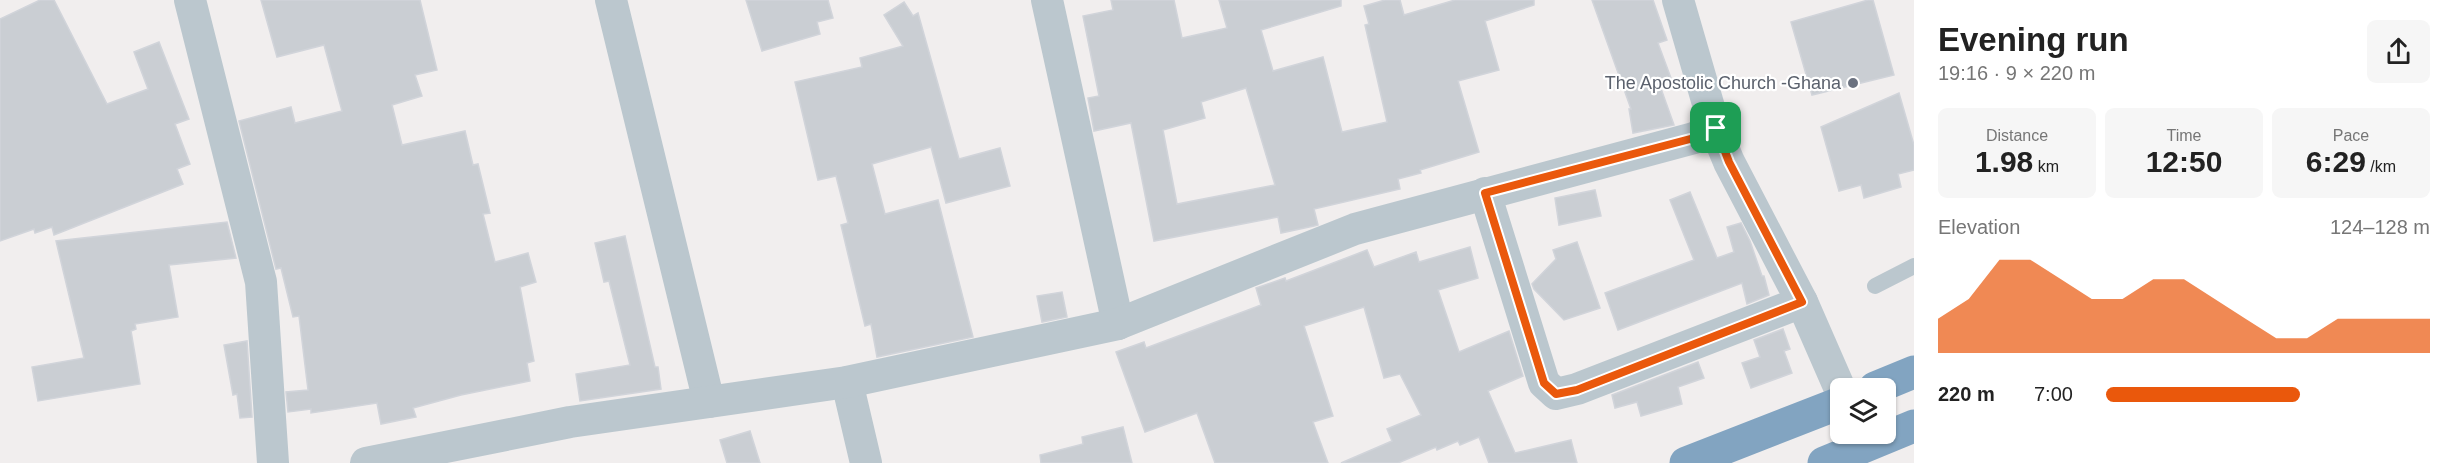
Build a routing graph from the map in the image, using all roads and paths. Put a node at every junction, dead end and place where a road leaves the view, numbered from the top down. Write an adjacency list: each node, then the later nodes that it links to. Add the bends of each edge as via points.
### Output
1 (190, 0): 18 (street, via 261,282)
2 (611, 0): 15 (street)
3 (1047, 0): 10 (street)
4 (1678, 0): 5 (street)
5 (1716, 128): 6 (street, via 1694,138); 9 (street, via 1729,162)
6 (1485, 193): 9 (street, via 1544,383 1556,394 1577,390); 10 (street, via 1354,229)
7 (1914, 266): 8 (lane)
8 (1875, 286)
9 (1802, 302): 12 (street)
10 (1118, 324): 14 (street)
11 (1914, 372): 13 (highway)
12 (1836, 378)
13 (1896, 379)
14 (847, 382): 15 (street); 20 (street)
15 (709, 402): 19 (street, via 570,422)
16 (1830, 407): 21 (highway)
17 (1914, 426): 22 (highway)
18 (273, 463)
19 (366, 463)
20 (866, 463)
21 (1686, 463)
22 (1824, 463)

